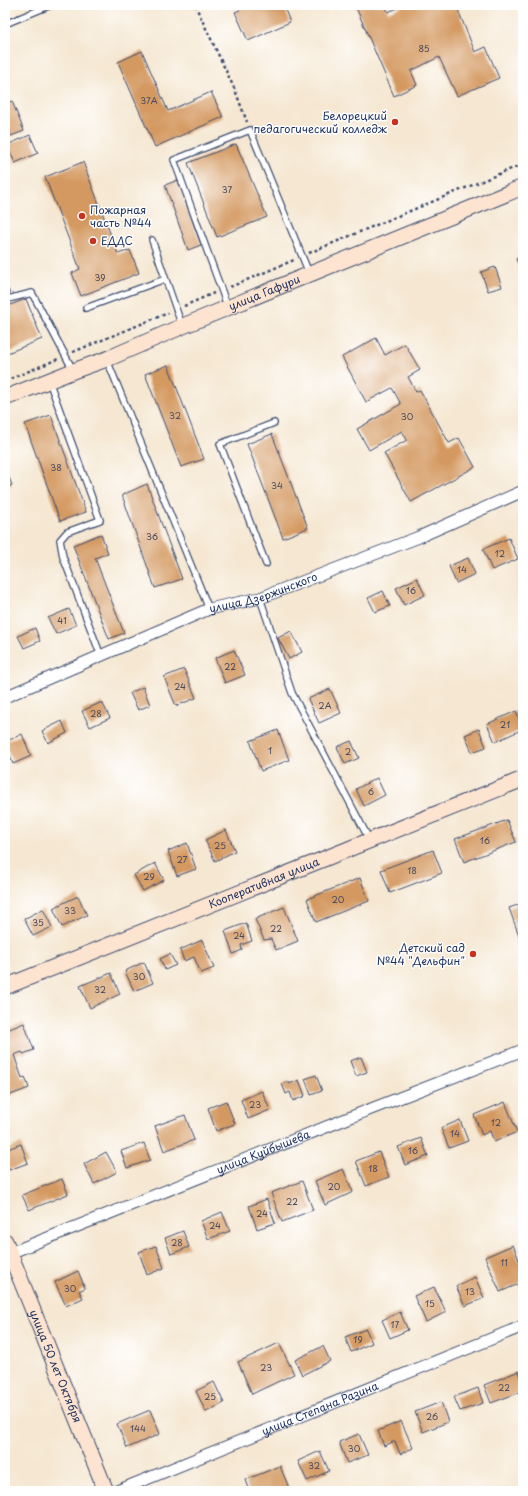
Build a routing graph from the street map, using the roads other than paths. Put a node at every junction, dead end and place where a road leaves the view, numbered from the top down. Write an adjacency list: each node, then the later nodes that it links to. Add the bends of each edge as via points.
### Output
1 (51, 5): 2 (lane)
2 (5, 24)
3 (523, 187): 5 (street, улица Гафури)
4 (152, 240): 6 (lane)
5 (310, 274): 9 (street, улица Гафури); 9 (lane, via 250,130 174,160)
6 (165, 279): 8 (lane); 10 (lane)
7 (5, 291): 12 (lane, via 8,299 32,293)
8 (86, 308)
9 (228, 308): 10 (street, улица Гафури)
10 (183, 326): 11 (street, улица Гафури)
11 (107, 359): 12 (street, улица Гафури); 19 (lane)
12 (73, 371): 13 (street, улица Гафури)
13 (49, 380): 14 (street, улица Гафури); 20 (lane, via 100,520 66,532 60,540 63,557)
14 (5, 398)
15 (274, 423): 17 (lane, via 220,444)
16 (523, 491): 18 (street, улица Дзержинского, via 419,537)
17 (266, 564)
18 (260, 598): 19 (street, улица Дзержинского); 23 (lane, via 292,693)
19 (209, 609): 20 (street, улица Дзержинского)
20 (101, 656): 21 (street, улица Дзержинского)
21 (5, 697)
22 (523, 779): 23 (street, Кооперативная улица)
23 (370, 841): 24 (street, Кооперативная улица)
24 (5, 987)
25 (523, 1050): 26 (street, улица Куйбышева)
26 (7, 1250): 28 (street, улица 50 лет Октября)
27 (523, 1326): 29 (street, улица Степана Разина)
28 (106, 1491)
29 (117, 1491)

